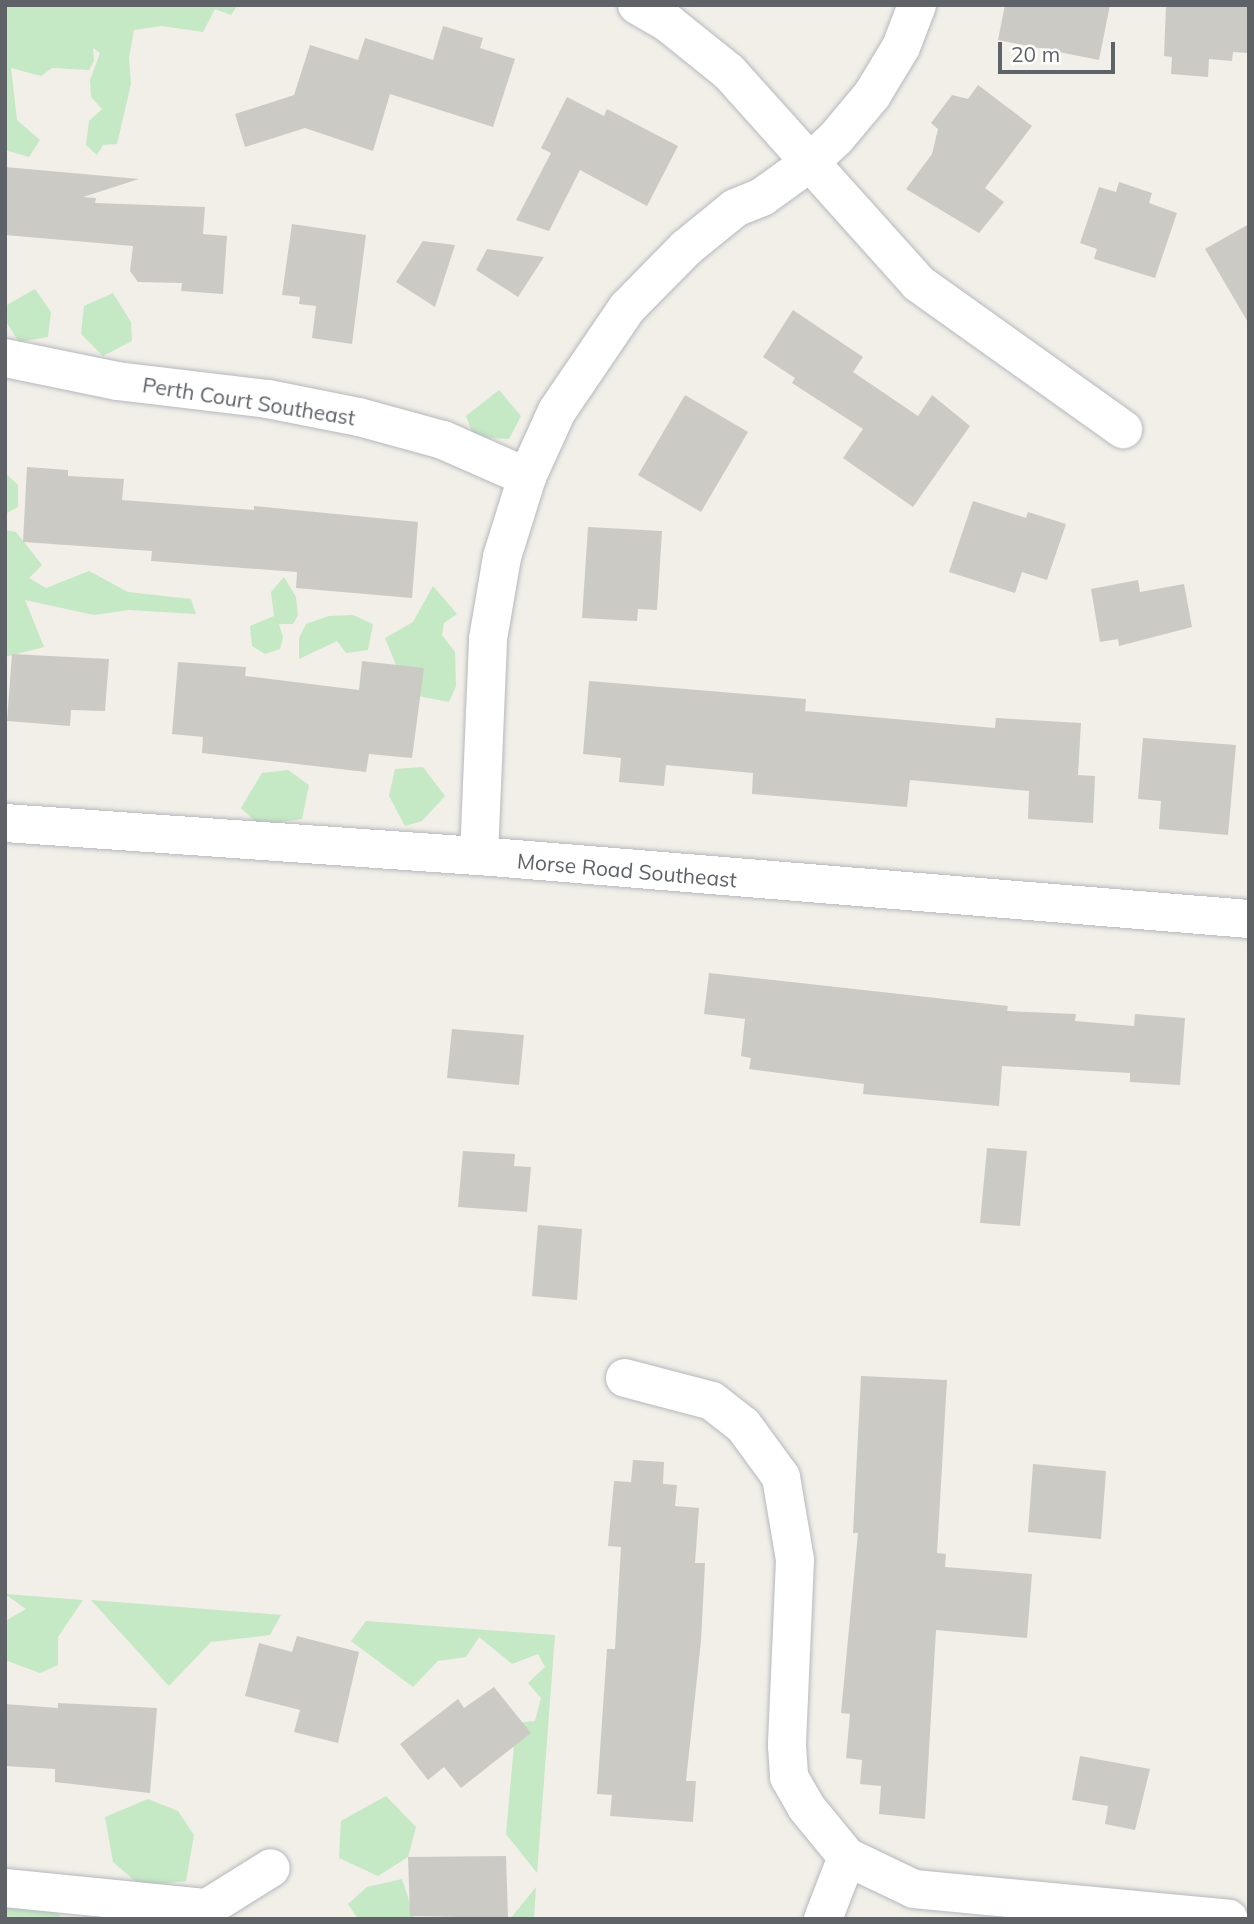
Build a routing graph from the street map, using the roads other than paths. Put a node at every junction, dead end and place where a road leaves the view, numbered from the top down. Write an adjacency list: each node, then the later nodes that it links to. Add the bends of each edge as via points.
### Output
1 (637, 5): 3 (street, via 668,23 729,72)
2 (917, 5): 3 (street, via 901,47 872,95)
3 (808, 164): 5 (street, via 918,283); 6 (street, via 762,197 735,208 686,248 628,308 557,411)
4 (5, 358): 6 (street, Perth Court Southeast, via 117,382 268,399 359,417 443,440)
5 (1123, 429)
6 (527, 477): 8 (street, via 502,557 488,639)
7 (5, 824): 8 (street, Morse Road Southeast)
8 (480, 856): 9 (street, Morse Road Southeast)
9 (1249, 919)
10 (625, 1378): 11 (street, via 712,1401 743,1425 781,1477 795,1560 789,1777 806,1807)
11 (847, 1857): 14 (street); 15 (street, via 914,1889)
12 (271, 1868): 13 (street, via 208,1908)
13 (5, 1888)
14 (823, 1919)
15 (1225, 1919)

